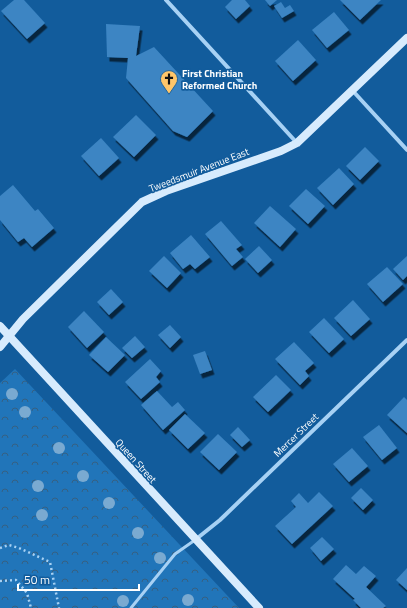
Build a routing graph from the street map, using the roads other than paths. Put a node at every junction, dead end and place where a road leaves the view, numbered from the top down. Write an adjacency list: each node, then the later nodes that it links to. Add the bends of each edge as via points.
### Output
1 (166, 0): 4 (street)
2 (407, 38): 3 (street, Tweedsmuir Avenue East)
3 (352, 90): 4 (street, Tweedsmuir Avenue East); 5 (street)
4 (297, 143): 7 (street, Tweedsmuir Avenue East, via 142,202 23,319)
5 (407, 150)
6 (0, 326): 7 (street, Queen Street)
7 (9, 336): 9 (street, Tweedsmuir Avenue East); 10 (street, Queen Street)
8 (407, 340): 10 (street, Mercer Street, via 220,520)
9 (0, 347)
10 (195, 540): 11 (lane, via 175,554); 12 (street, Queen Street)
11 (131, 608)
12 (258, 608)

